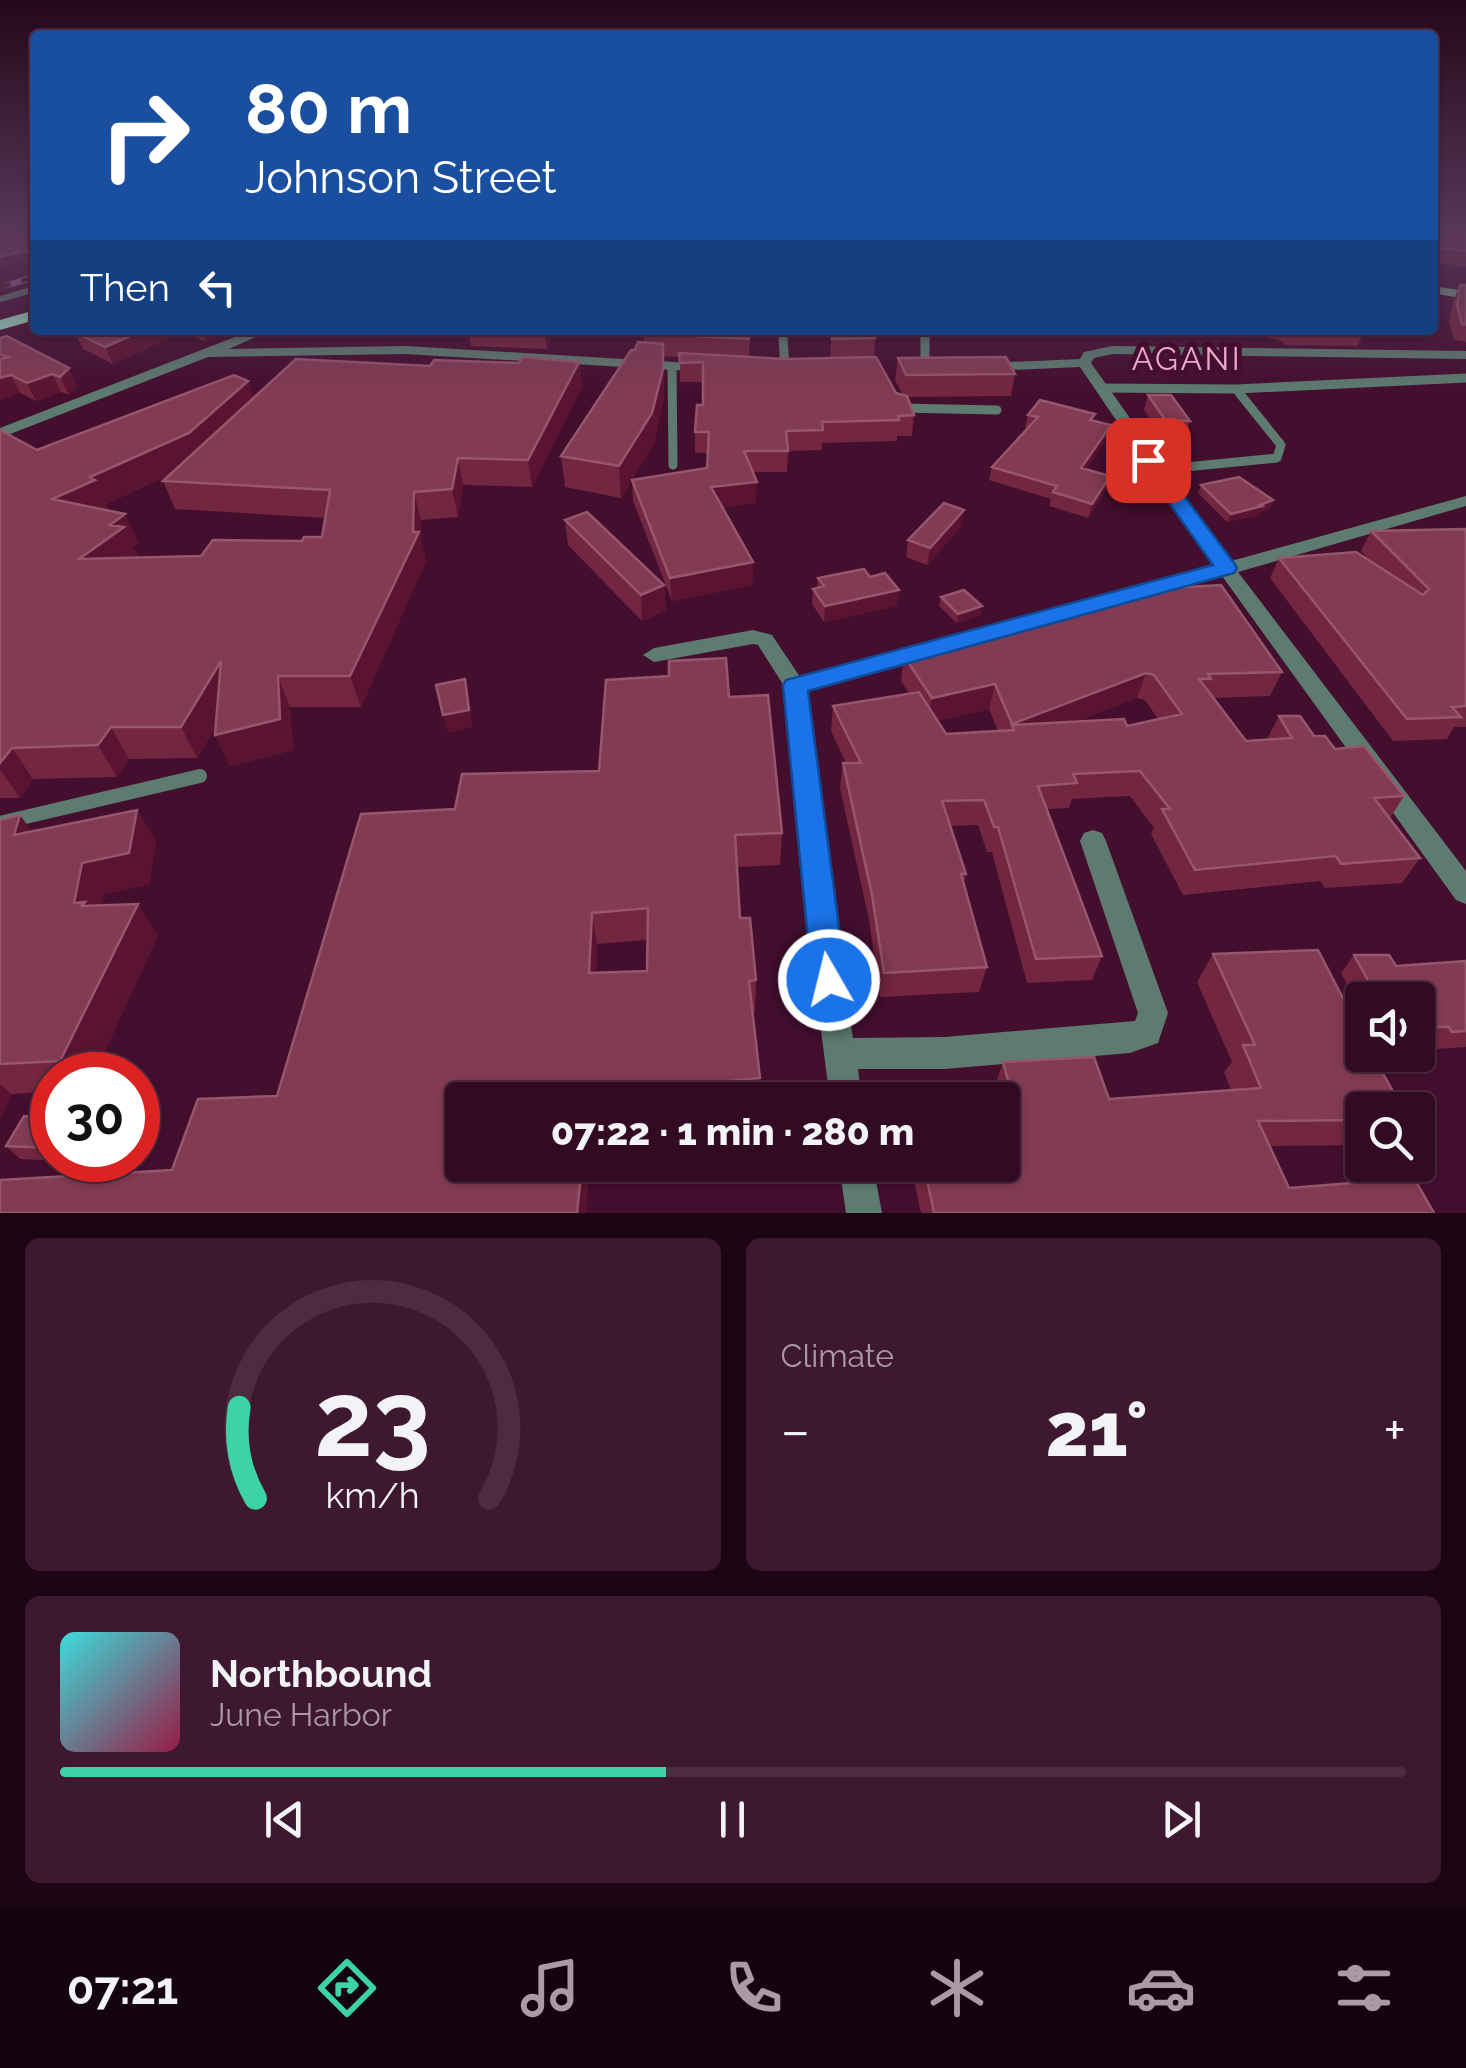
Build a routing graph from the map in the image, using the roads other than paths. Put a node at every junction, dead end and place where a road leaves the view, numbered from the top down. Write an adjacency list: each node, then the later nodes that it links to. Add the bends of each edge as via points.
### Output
1 (1438, 288): 3 (main road)
2 (30, 290): 4 (lane)
3 (1466, 293)
4 (0, 299)
5 (30, 301): 6 (highway)
6 (0, 310)
7 (30, 317): 8 (highway)
8 (0, 326)
9 (252, 335): 13 (street)
10 (783, 335): 23 (lane)
11 (924, 335): 20 (lane)
12 (325, 353): 13 (street); 16 (lane); 17 (street, via 406,350)
13 (204, 354): 30 (street)
14 (1466, 354): 15 (street, via 1112,350 1089,354)
15 (1084, 362): 18 (street); 26 (street)
16 (310, 366)
17 (672, 367): 19 (street); 31 (lane)
18 (961, 367)
19 (728, 368)
20 (918, 368): 21 (street)
21 (943, 368)
22 (766, 369): 23 (street)
23 (785, 370): 24 (street)
24 (804, 370)
25 (1466, 378): 27 (lane)
26 (1101, 388): 27 (lane); 32 (street)
27 (1236, 389): 32 (lane, via 1281,446 1277,458)
28 (896, 406): 29 (lane)
29 (998, 410)
30 (0, 433)
31 (673, 465)
32 (1155, 470): 34 (street)
33 (1466, 501): 34 (street)
34 (1226, 568): 35 (street); 42 (street)
35 (1024, 626)
36 (949, 646): 38 (street)
37 (654, 654): 38 (street, via 753,637 765,640)
38 (795, 686): 43 (street)
39 (200, 776): 40 (lane)
40 (0, 823)
41 (1094, 842): 43 (street, via 1153,1013 1147,1032 946,1052)
42 (1466, 892)
43 (839, 1054): 44 (street)
44 (843, 1082)
45 (859, 1182): 46 (street)
46 (864, 1213)

